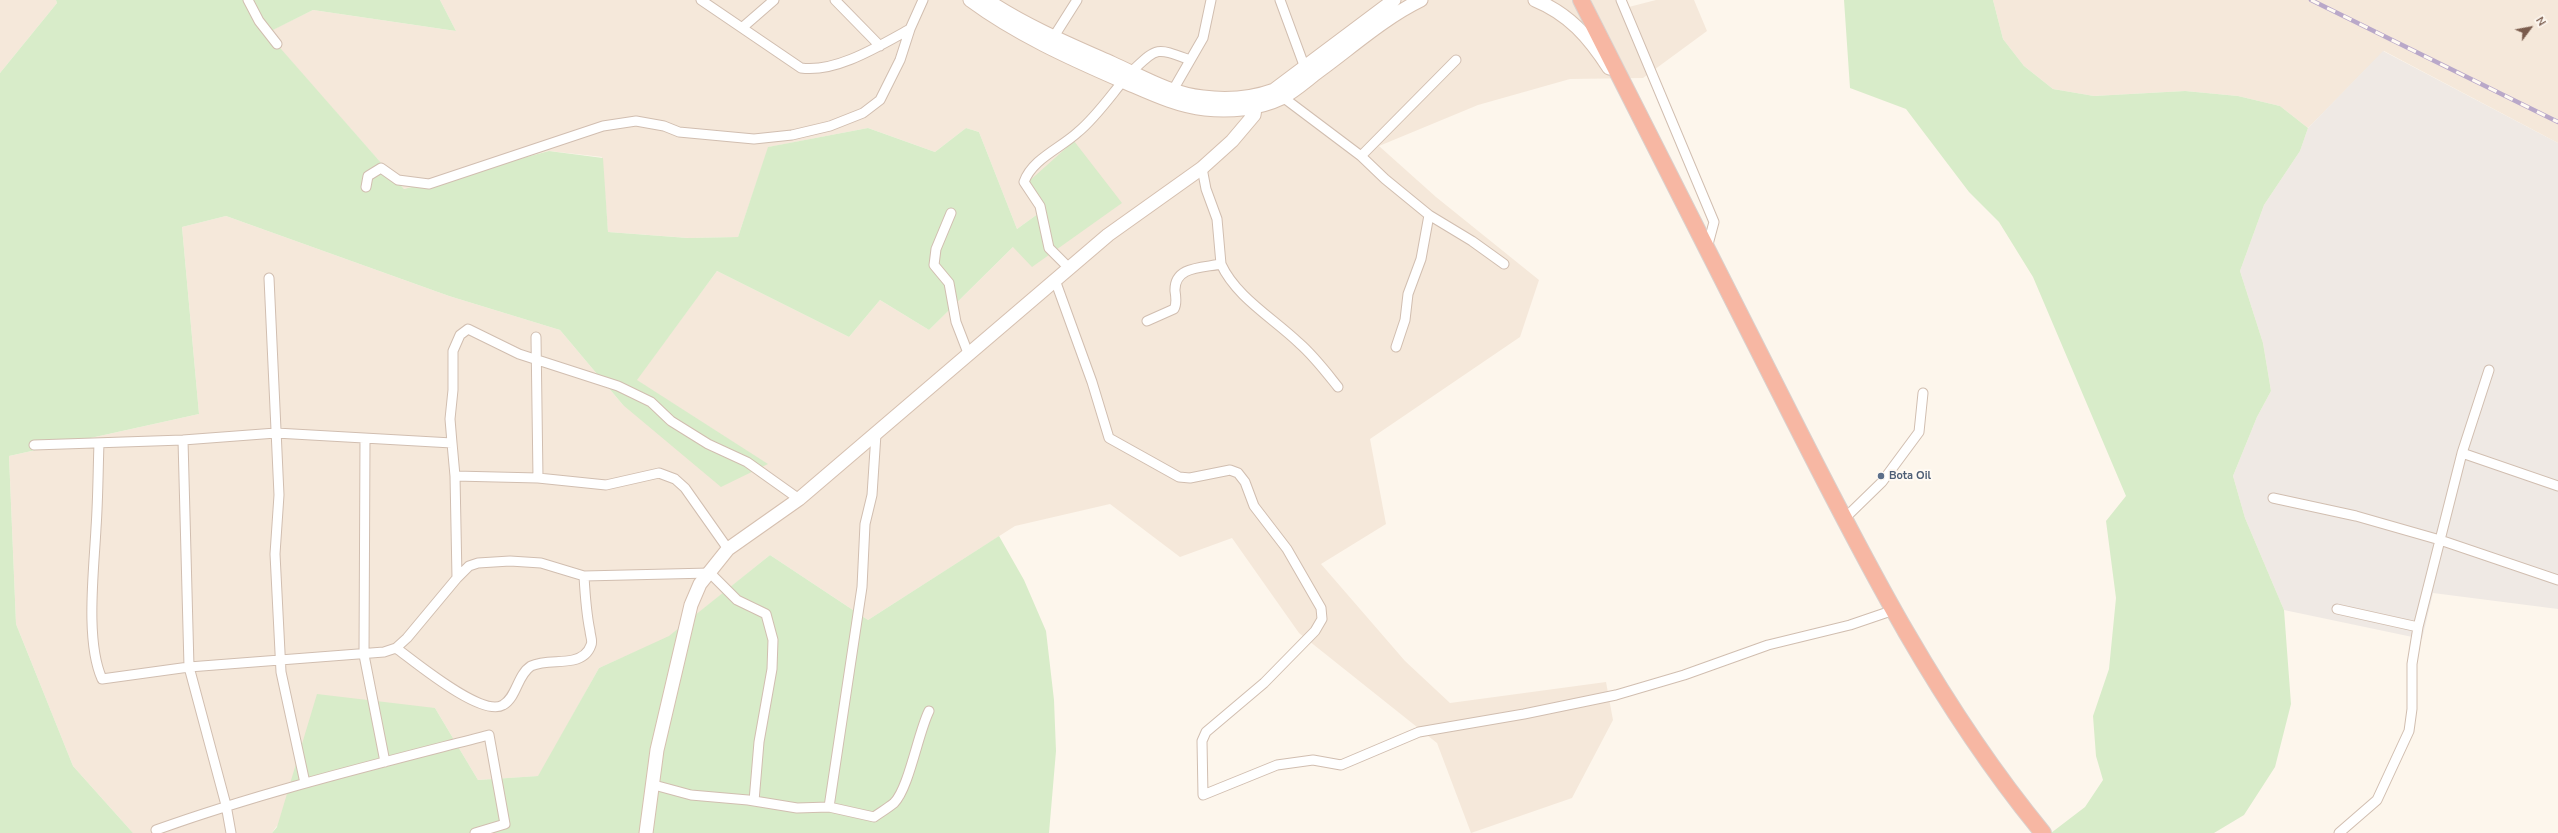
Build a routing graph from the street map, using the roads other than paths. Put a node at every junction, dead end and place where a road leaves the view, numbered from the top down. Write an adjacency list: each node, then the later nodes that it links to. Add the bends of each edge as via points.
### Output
1 (248, 0): 19 (street)
2 (701, 0): 16 (street)
3 (774, 0): 16 (street)
4 (835, 0): 20 (street)
5 (923, 0): 17 (street)
6 (970, 0): 24 (street, via 994,18 1038,43)
7 (1077, 0): 18 (street)
8 (1211, 0): 21 (street, via 1203,38)
9 (1280, 0): 23 (street)
10 (1394, 0): 23 (street)
11 (1421, 0): 26 (street)
12 (1536, 0): 28 (street, via 1558,11 1587,37)
13 (1581, 0): 28 (highway)
14 (1621, 0): 34 (street, via 1714,222)
15 (993, 2): 18 (street)
16 (744, 27): 20 (street, via 801,68 816,70 829,67)
17 (910, 29): 20 (street); 31 (street, via 900,60 880,100 863,112 830,126 792,135 754,139 679,132 664,126 636,121 603,126 429,184 398,180 381,168 368,176)
18 (1053, 38): 24 (street)
19 (276, 44)
20 (880, 46)
21 (1190, 60): 24 (street, via 1164,50 1153,51); 25 (street)
22 (1456, 60): 29 (street)
23 (1305, 68): 26 (street)
24 (1127, 76): 25 (street); 27 (street, via 1178,103 1205,109 1244,109); 37 (street, via 1079,132 1040,160 1027,174 1024,182 1040,206 1049,248)
25 (1172, 90): 27 (street, via 1202,97)
26 (1279, 94): 27 (street); 29 (street)
27 (1257, 102): 30 (street, via 1245,128)
28 (1644, 122): 34 (highway)
29 (1361, 156): 33 (street)
30 (1202, 168): 35 (street, via 1206,189 1217,219); 37 (street, via 1108,235)
31 (366, 187)
32 (951, 213): 43 (street, via 936,249 934,265 949,283 956,322)
33 (1429, 215): 36 (street); 42 (street, via 1422,259 1408,294 1405,320)
34 (1707, 249): 61 (highway)
35 (1221, 264): 40 (street, via 1186,271 1177,276 1174,309); 46 (street, via 1244,295 1300,343)
36 (1504, 264)
37 (1069, 268): 39 (street)
38 (269, 278): 48 (street)
39 (1055, 280): 43 (street); 69 (street, via 1092,382 1109,438 1178,477 1190,478 1230,470 1238,473 1245,482 1254,506 1287,549 1321,608 1322,618 1315,631 1264,683 1206,732 1202,741 1204,795 1277,765 1313,760 1341,766 1419,732 1616,695 1684,675 1768,645 1850,625)
40 (1147, 321)
41 (536, 338): 44 (street)
42 (1396, 347)
43 (968, 353): 49 (street)
44 (536, 360): 53 (street, via 492,342 468,328 460,335 453,351 450,419); 57 (street); 60 (street, via 618,386 651,402 672,421 708,444 747,462)
45 (2489, 370): 55 (street)
46 (1338, 387)
47 (1922, 393): 61 (street, via 1919,432 1882,482)
48 (276, 433): 50 (street); 51 (street); 73 (street, via 280,517 275,554)
49 (876, 434): 60 (street); 81 (street, via 872,495 865,524 862,587)
50 (365, 439): 53 (street); 72 (street)
51 (183, 440): 52 (street); 74 (street)
52 (99, 443): 54 (street); 74 (street, via 93,572 97,666 102,679)
53 (452, 443): 56 (street)
54 (34, 445)
55 (2462, 453): 58 (street); 62 (street)
56 (455, 476): 57 (street); 66 (street)
57 (538, 478): 63 (street, via 606,485 659,473 675,479 685,488)
58 (2558, 486)
59 (2273, 498): 62 (street, via 2356,516)
60 (799, 499): 63 (street)
61 (1844, 519): 69 (highway)
62 (2440, 540): 67 (street); 70 (street)
63 (728, 549): 64 (street)
64 (710, 573): 65 (street); 78 (street, via 700,584 691,605 657,750); 79 (street, via 738,600 766,614 773,640 772,669 759,742)
65 (584, 576): 66 (street, via 540,563 510,561 478,563 469,566); 71 (street, via 592,644 586,655 574,660 531,666 502,706 493,708 477,703)
66 (457, 578): 71 (street)
67 (2558, 580)
68 (2337, 609): 70 (street)
69 (1894, 610): 86 (highway, via 1952,710 1984,758)
70 (2418, 627): 87 (street, via 2412,664 2412,709 2409,731 2377,800)
71 (396, 648): 72 (street)
72 (364, 655): 73 (street); 76 (street)
73 (280, 660): 74 (street); 77 (street, via 287,708)
74 (189, 667): 80 (street)
75 (929, 711): 81 (street, via 921,726 911,766 895,802 874,817)
76 (385, 762): 77 (street); 84 (street, via 489,735 506,824)
77 (305, 783): 80 (street)
78 (654, 785): 79 (street, via 691,795); 85 (street)
79 (754, 801): 81 (street, via 797,808)
80 (226, 805): 82 (street); 83 (street)
81 (829, 807)
82 (156, 830)
83 (231, 833)
84 (475, 833)
85 (646, 833)
86 (2043, 833)
87 (2339, 833)

